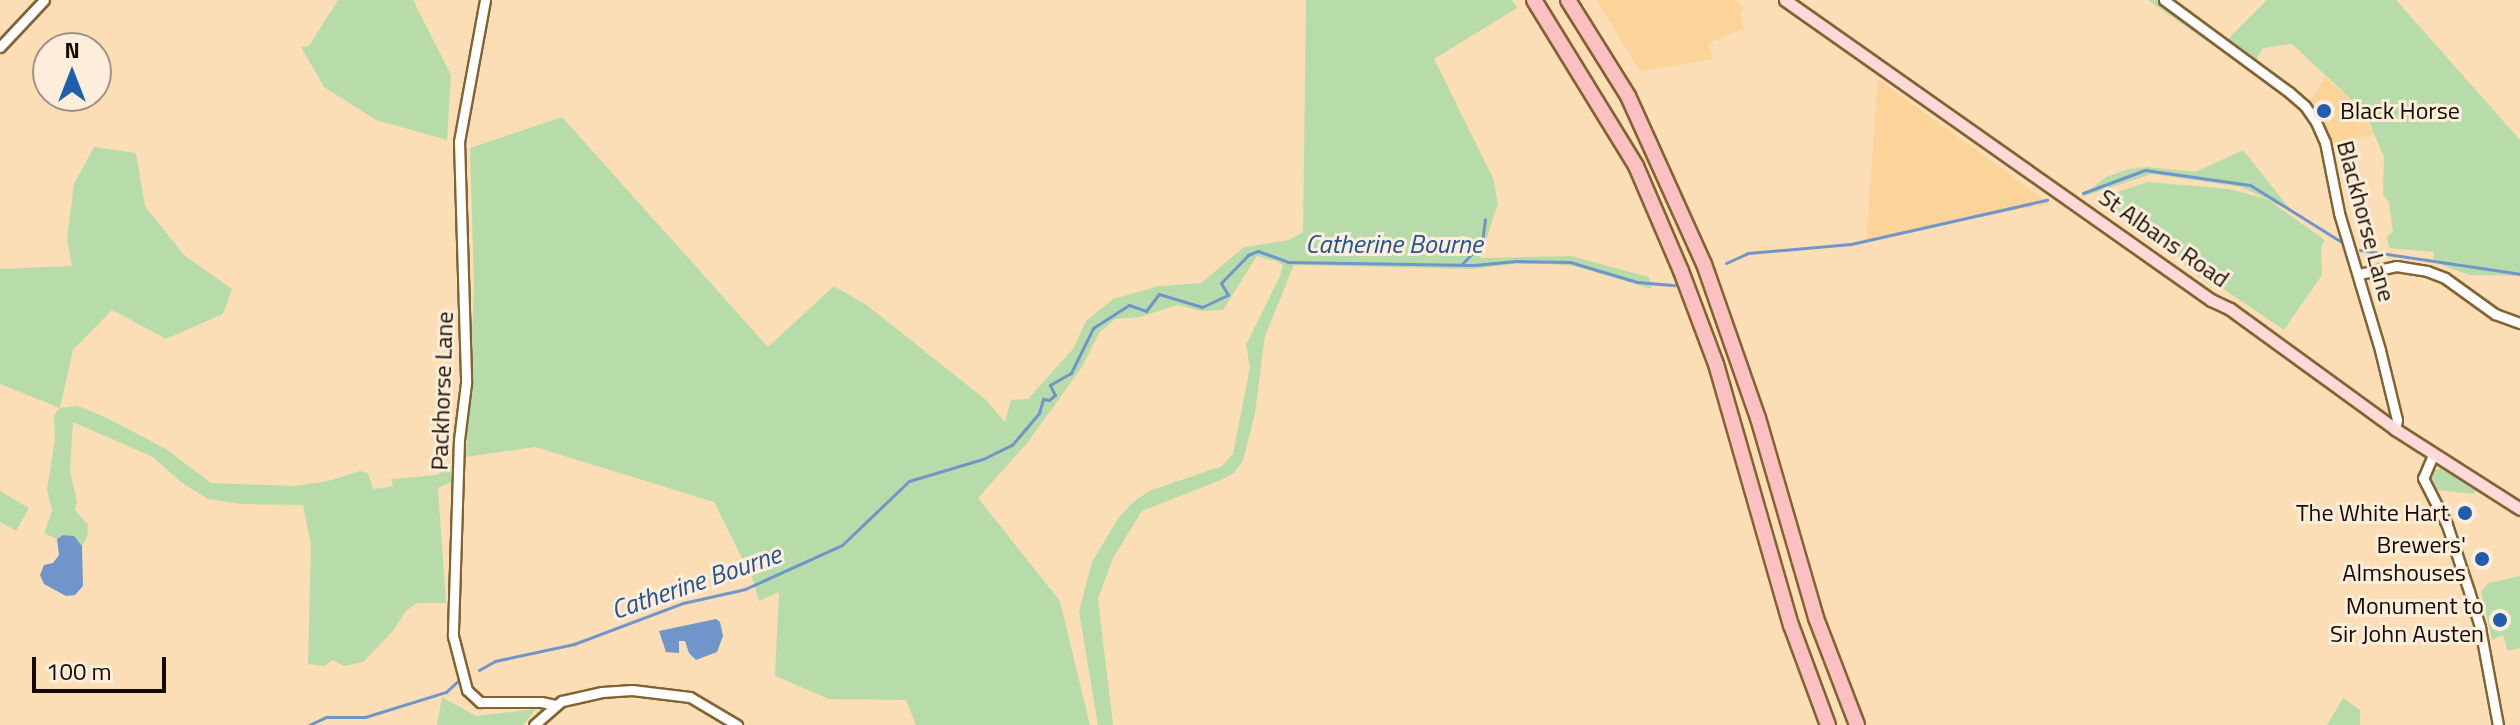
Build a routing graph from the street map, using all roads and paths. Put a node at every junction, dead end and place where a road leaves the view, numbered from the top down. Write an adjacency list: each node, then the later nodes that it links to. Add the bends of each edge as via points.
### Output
1 (44, 0): 7 (street)
2 (485, 0): 13 (street, Packhorse Lane, via 459,141 466,370 453,636 474,699 488,705)
3 (1534, 0): 16 (highway, via 1636,166 1688,287 1716,364 1791,625)
4 (1568, 0): 17 (highway, via 1628,96 1710,278 1758,418 1816,618)
5 (1785, 0): 10 (main road, St Albans Road)
6 (2164, 0): 8 (street, Blackhorse Lane, via 2305,106 2325,142 2339,213)
7 (0, 47)
8 (2359, 274): 9 (street, via 2396,266 2427,271 2495,314); 10 (street, Blackhorse Lane, via 2393,401)
9 (2520, 323)
10 (2395, 429): 11 (main road, St Albans Road)
11 (2433, 455): 12 (main road, St Albans Road); 18 (street, via 2423,478 2447,525 2469,591)
12 (2520, 509)
13 (555, 705): 14 (street); 15 (street, via 602,692 660,692 690,697)
14 (534, 725)
15 (737, 725)
16 (1828, 725)
17 (1857, 725)
18 (2498, 725)

